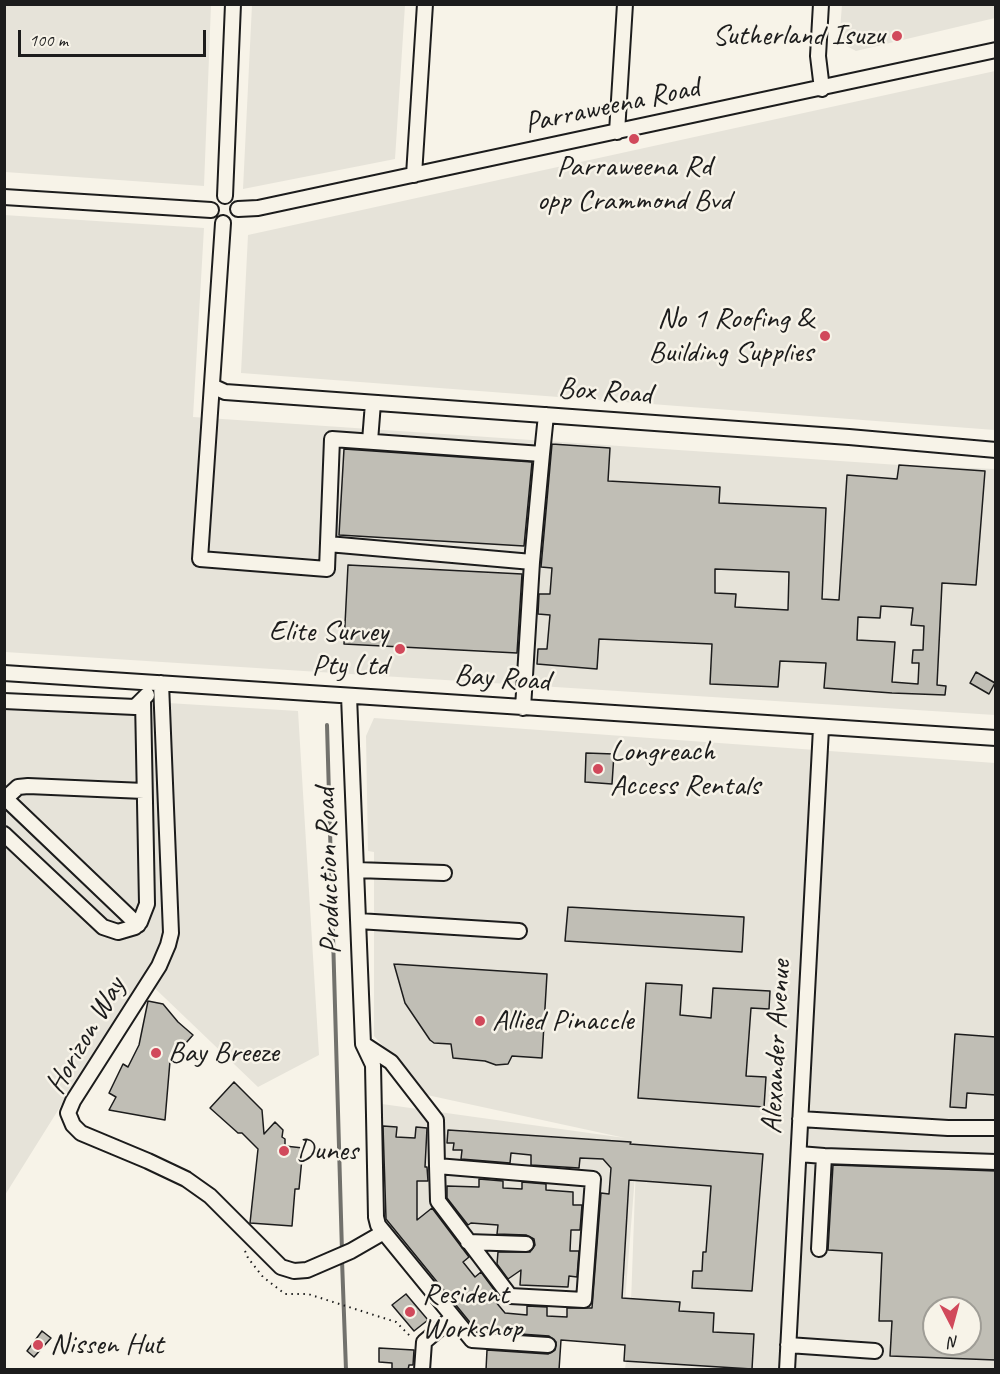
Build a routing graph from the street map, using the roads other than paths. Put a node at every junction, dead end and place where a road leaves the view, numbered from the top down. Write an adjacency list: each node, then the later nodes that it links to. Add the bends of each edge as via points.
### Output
1 (233, 4): 9 (street)
2 (425, 4): 8 (street)
3 (625, 4): 7 (street)
4 (821, 4): 6 (street, via 818,56)
5 (996, 50): 6 (street, Parraweena Road)
6 (822, 89): 7 (street, Parraweena Road)
7 (617, 132): 8 (street, Parraweena Road)
8 (414, 175): 11 (street, Parraweena Road)
9 (225, 196): 11 (street, via 232,198); 12 (street, via 217,199)
10 (4, 197): 12 (street)
11 (238, 209): 13 (street, via 232,220)
12 (211, 210): 13 (street)
13 (223, 223): 14 (street)
14 (212, 386): 15 (street, Box Road, via 225,392); 20 (street, via 200,559 327,569)
15 (373, 403): 16 (street, Box Road); 17 (street)
16 (546, 415): 18 (street, Box Road); 19 (street)
17 (370, 441): 19 (street); 20 (street, via 332,439)
18 (996, 450)
19 (542, 454): 21 (street)
20 (328, 544): 21 (street)
21 (532, 561): 27 (street)
22 (4, 672): 23 (street, Bay Road)
23 (155, 683): 24 (street, Bay Road); 25 (street); 47 (street, Horizon Way, via 171,933 159,966 68,1113 81,1133 186,1179 210,1196 281,1267 307,1270)
24 (349, 696): 27 (street, Bay Road); 33 (street, Production Road)
25 (143, 700): 26 (street, via 135,707); 30 (street)
26 (4, 702)
27 (523, 708): 28 (street, Bay Road)
28 (821, 728): 29 (street, Bay Road); 39 (street, Alexander Avenue)
29 (996, 738)
30 (144, 791): 31 (street, via 28,786 18,787); 36 (street, via 147,904)
31 (5, 798): 36 (street)
32 (4, 834): 36 (street, via 103,927 118,932)
33 (356, 870): 34 (street); 35 (street, Production Road)
34 (444, 873)
35 (358, 921): 37 (street); 38 (street, Production Road)
36 (138, 925)
37 (519, 931)
38 (363, 1044): 44 (street, via 391,1062 436,1120); 47 (street, Production Road, via 373,1065 376,1218)
39 (800, 1119): 40 (street); 41 (street, Alexander Avenue)
40 (996, 1128)
41 (798, 1154): 42 (street); 45 (street, Alexander Avenue)
42 (824, 1156): 43 (street); 46 (street)
43 (996, 1162)
44 (437, 1166): 48 (street, via 438,1201); 48 (street, via 592,1179 584,1300 510,1296)
45 (796, 1209): 46 (street); 53 (street, Alexander Avenue)
46 (820, 1212): 50 (street)
47 (380, 1234): 51 (street)
48 (468, 1242): 49 (street)
49 (526, 1244)
50 (819, 1249)
51 (453, 1317): 52 (street, via 472,1340); 55 (street, via 424,1342)
52 (548, 1345)
53 (788, 1345): 54 (street); 56 (street, Alexander Avenue)
54 (874, 1351)
55 (422, 1370)
56 (787, 1370)

